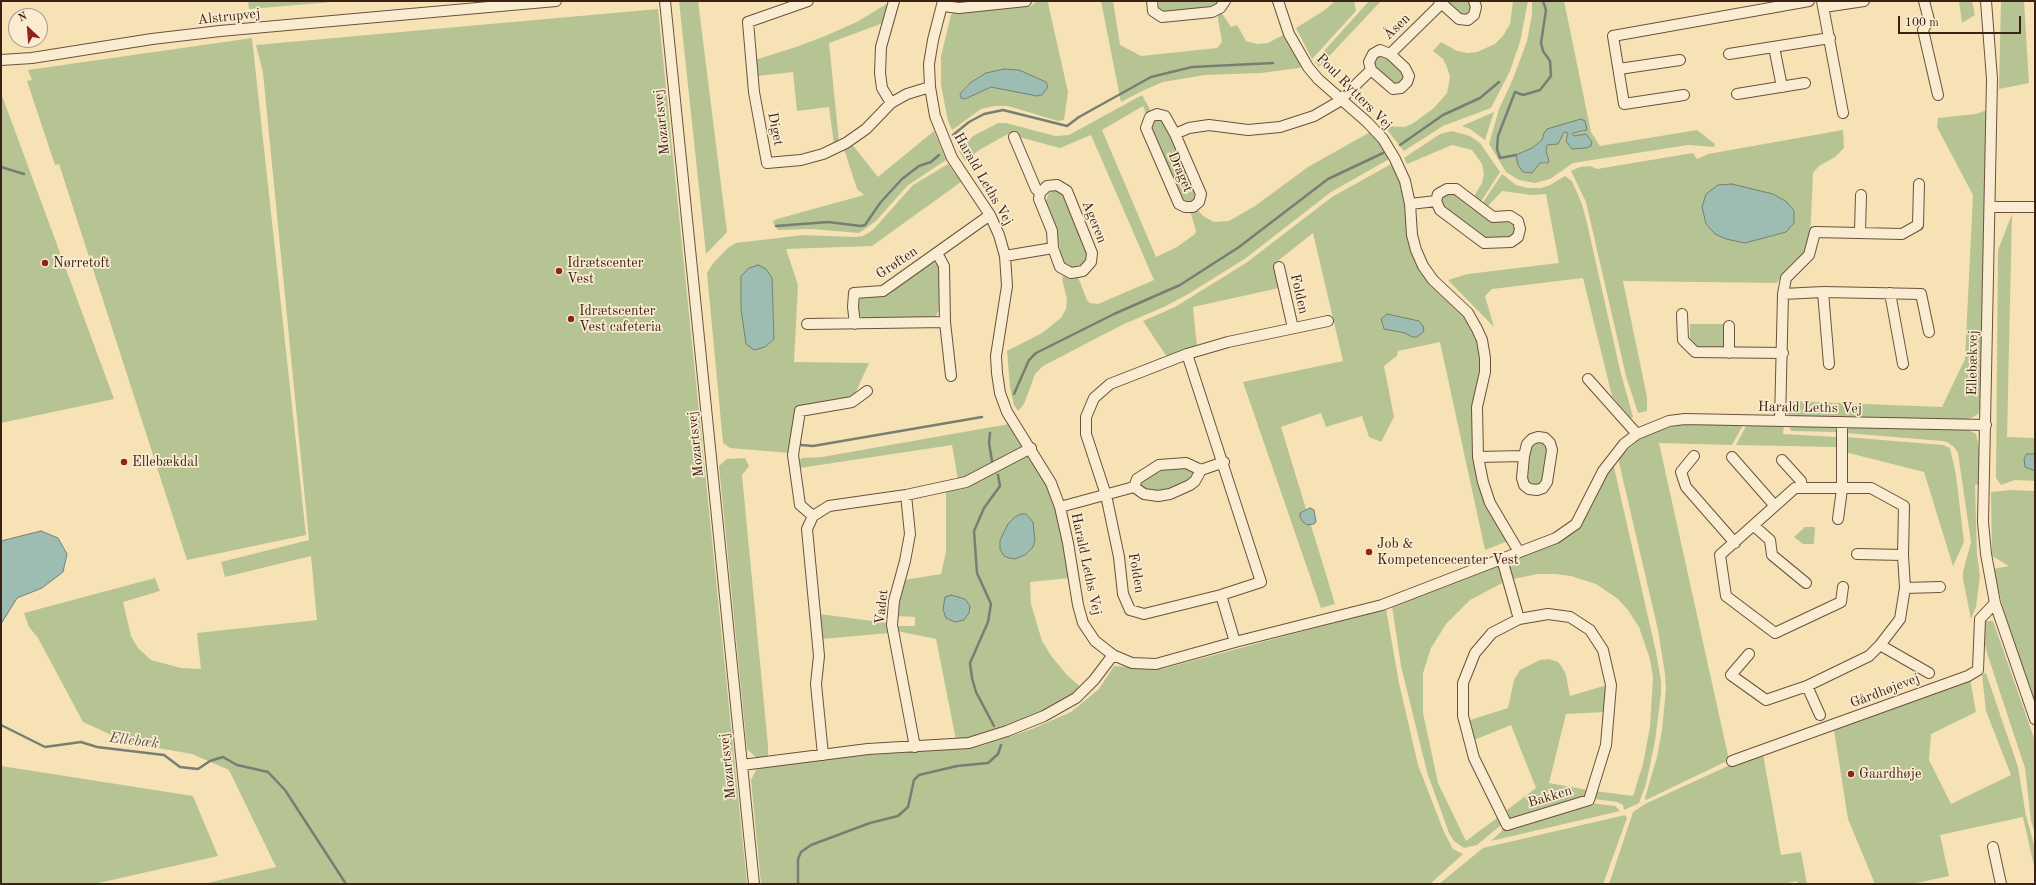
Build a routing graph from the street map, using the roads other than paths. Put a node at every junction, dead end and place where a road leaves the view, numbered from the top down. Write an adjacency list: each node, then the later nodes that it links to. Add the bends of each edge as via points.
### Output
1 (556, 1): 21 (street, Alstrupvej, via 220,31 32,58)
2 (664, 1): 113 (street, Mozartsvej)
3 (808, 1): 32 (street, Diget, via 748,22 754,92 767,163 801,160 824,154 866,129)
4 (894, 1): 32 (street, via 881,47 880,74 882,88)
5 (1026, 1): 14 (street, via 959,8)
6 (1152, 1): 7 (street, via 1153,11 1162,17 1212,12)
7 (1226, 1)
8 (1278, 1): 31 (street, Poul Rytters Vej, via 1299,55 1311,72)
9 (1474, 1): 15 (street, Åsen, via 1474,15 1468,20 1459,20)
10 (1810, 1): 23 (street, via 1612,36)
11 (1864, 1): 16 (street)
12 (1924, 1): 30 (street, via 1929,20 1923,30)
13 (1986, 1): 41 (street, Ellebækvej, via 1992,80)
14 (943, 3): 26 (street, Harald Leths Vej, via 932,40)
15 (1440, 3): 19 (street, Åsen)
16 (1823, 4): 17 (street)
17 (1830, 38): 18 (street); 33 (street)
18 (1774, 47): 20 (street); 27 (street)
19 (1390, 54): 24 (street, Åsen, via 1380,50 1373,54 1369,62); 24 (street, Åsen, via 1410,76 1401,88 1393,89)
20 (1729, 54)
21 (1, 60)
22 (1680, 60): 23 (street)
23 (1619, 69): 29 (street, via 1624,104)
24 (1371, 70): 31 (street)
25 (1805, 83): 27 (street)
26 (930, 87): 32 (street, Diget, via 907,94); 43 (street, Harald Leths Vej, via 935,116 952,158)
27 (1782, 87): 28 (street)
28 (1737, 94)
29 (1684, 95)
30 (1938, 95)
31 (1341, 100): 34 (street, Draget, via 1314,116 1280,127 1248,130 1209,125 1189,128); 40 (street, Poul Rytters Vej, via 1383,139 1396,159)
32 (891, 103)
33 (1843, 113)
34 (1175, 134): 34 (street, Draget, via 1201,194 1199,202 1193,207 1179,204 1146,128 1147,121 1158,114 1165,116)
35 (1014, 137): 37 (street, Ageren)
36 (1919, 184): 44 (street, via 1918,225 1902,234)
37 (1040, 193): 45 (street, Ageren, via 1039,199 1052,231); 45 (street, Ageren, via 1047,186 1057,185 1067,191 1092,253 1091,262 1083,271 1071,273 1060,267)
38 (1861, 195): 44 (street)
39 (1436, 201): 39 (street, via 1438,194 1447,189 1456,189 1493,217 1510,216 1518,221 1518,237 1511,242 1484,243 1440,210); 40 (street)
40 (1410, 204): 75 (street, Poul Rytters Vej, via 1412,235 1423,266 1433,280 1468,313 1482,340 1485,372 1477,407)
41 (1991, 207): 42 (street); 70 (street, Ellebækvej)
42 (2035, 207)
43 (990, 215): 46 (street, Grøften); 47 (street, Harald Leths Vej)
44 (1860, 232): 51 (street, via 1815,232 1809,254 1786,278)
45 (1053, 248): 47 (street)
46 (937, 253): 54 (street, Grøften, via 944,266); 56 (street, Grøften, via 883,291 854,293 852,307)
47 (1005, 256): 72 (street, Harald Leths Vej, via 1007,286 997,350 997,374 1007,412)
48 (1279, 267): 58 (street, Folden)
49 (1823, 292): 50 (street); 51 (street); 63 (street)
50 (1890, 293): 59 (street, via 1921,294); 64 (street)
51 (1783, 294): 61 (street)
52 (1682, 314): 60 (street, via 1683,340 1695,352)
53 (1328, 321): 58 (street, Folden)
54 (945, 322): 56 (street); 65 (street, Grøften)
55 (807, 324): 56 (street)
56 (855, 324)
57 (1729, 326): 60 (street)
58 (1293, 328): 62 (street, Folden)
59 (1929, 332)
60 (1729, 352): 61 (street)
61 (1783, 353): 68 (street)
62 (1187, 354): 78 (street, Folden); 84 (street, Folden, via 1110,384 1094,398 1086,417 1086,434)
63 (1829, 364)
64 (1903, 364)
65 (951, 376)
66 (1588, 379): 71 (street)
67 (867, 391): 87 (street, via 852,402 800,411 793,456 800,505)
68 (1780, 421): 69 (street, Harald Leths Vej); 71 (street, Harald Leths Vej, via 1685,419 1669,421)
69 (1842, 422): 70 (street, Harald Leths Vej); 82 (street)
70 (1986, 425): 100 (street, Ellebækvej, via 1983,522)
71 (1637, 434): 91 (street, Harald Leths Vej, via 1624,444 1603,471 1576,524 1556,538)
72 (1030, 448): 83 (street, via 966,482); 86 (street, Harald Leths Vej, via 1051,483)
73 (1524, 456): 73 (street, via 1524,485 1530,489 1543,488 1547,482 1552,450 1550,443 1545,438 1532,439 1527,444); 75 (street)
74 (1694, 456): 90 (street, via 1681,472 1686,487)
75 (1478, 457): 91 (street, Poul Rytters Vej, via 1490,503)
76 (1732, 457): 85 (street)
77 (1782, 460): 81 (street, via 1801,481)
78 (1224, 462): 79 (street); 99 (street, Folden, via 1261,582)
79 (1201, 470): 80 (street, via 1186,463 1164,464 1143,474 1137,479); 80 (street, via 1190,485 1170,494 1144,494)
80 (1134, 487): 84 (street)
81 (1802, 488): 82 (street); 85 (street, via 1795,488)
82 (1842, 489): 88 (street); 93 (street, via 1871,488 1904,506)
83 (906, 494): 87 (street, via 829,506); 110 (street, Vadet, via 910,534 894,601 892,625)
84 (1106, 495): 86 (street); 99 (street, Folden, via 1119,558 1123,594 1130,610 1144,614)
85 (1775, 506): 89 (street)
86 (1060, 507): 105 (street, Harald Leths Vej, via 1083,623 1095,641)
87 (813, 516): 111 (street, via 806,529 819,656 816,684)
88 (1838, 519)
89 (1754, 526): 90 (street); 95 (street, via 1770,540 1772,555)
90 (1735, 543): 96 (street, via 1720,555 1726,596 1775,633 1841,602)
91 (1519, 552): 94 (street, Harald Leths Vej)
92 (1857, 554): 93 (street)
93 (1903, 555): 98 (street)
94 (1502, 559): 101 (street); 102 (street, Harald Leths Vej, via 1394,601)
95 (1806, 583)
96 (1844, 587)
97 (1940, 587): 98 (street)
98 (1905, 588): 103 (street, via 1900,619)
99 (1221, 595): 102 (street)
100 (1995, 603): 109 (street, Ellebækvej); 112 (street, Gårdhøjevej, via 1980,619 1978,670 1968,676)
101 (1519, 619): 101 (street, Bakken, via 1492,633 1475,653 1463,683 1463,716 1474,758 1507,825 1589,800 1606,744 1611,685 1603,650 1590,630 1570,617 1548,614)
102 (1235, 642): 105 (street, Harald Leths Vej, via 1156,664 1132,663)
103 (1880, 645): 106 (street); 107 (street, via 1869,656)
104 (1749, 654): 107 (street, via 1731,675 1766,700)
105 (1113, 655): 110 (street, via 1076,698 1044,716 1007,731 969,742)
106 (1929, 673)
107 (1807, 686): 108 (street)
108 (1820, 715)
109 (2035, 719)
110 (915, 747): 111 (street, via 868,749)
111 (823, 755): 113 (street)
112 (1732, 761)
113 (742, 765): 115 (street, Mozartsvej)
114 (1993, 847): 116 (street)
115 (754, 884)
116 (2001, 884)

